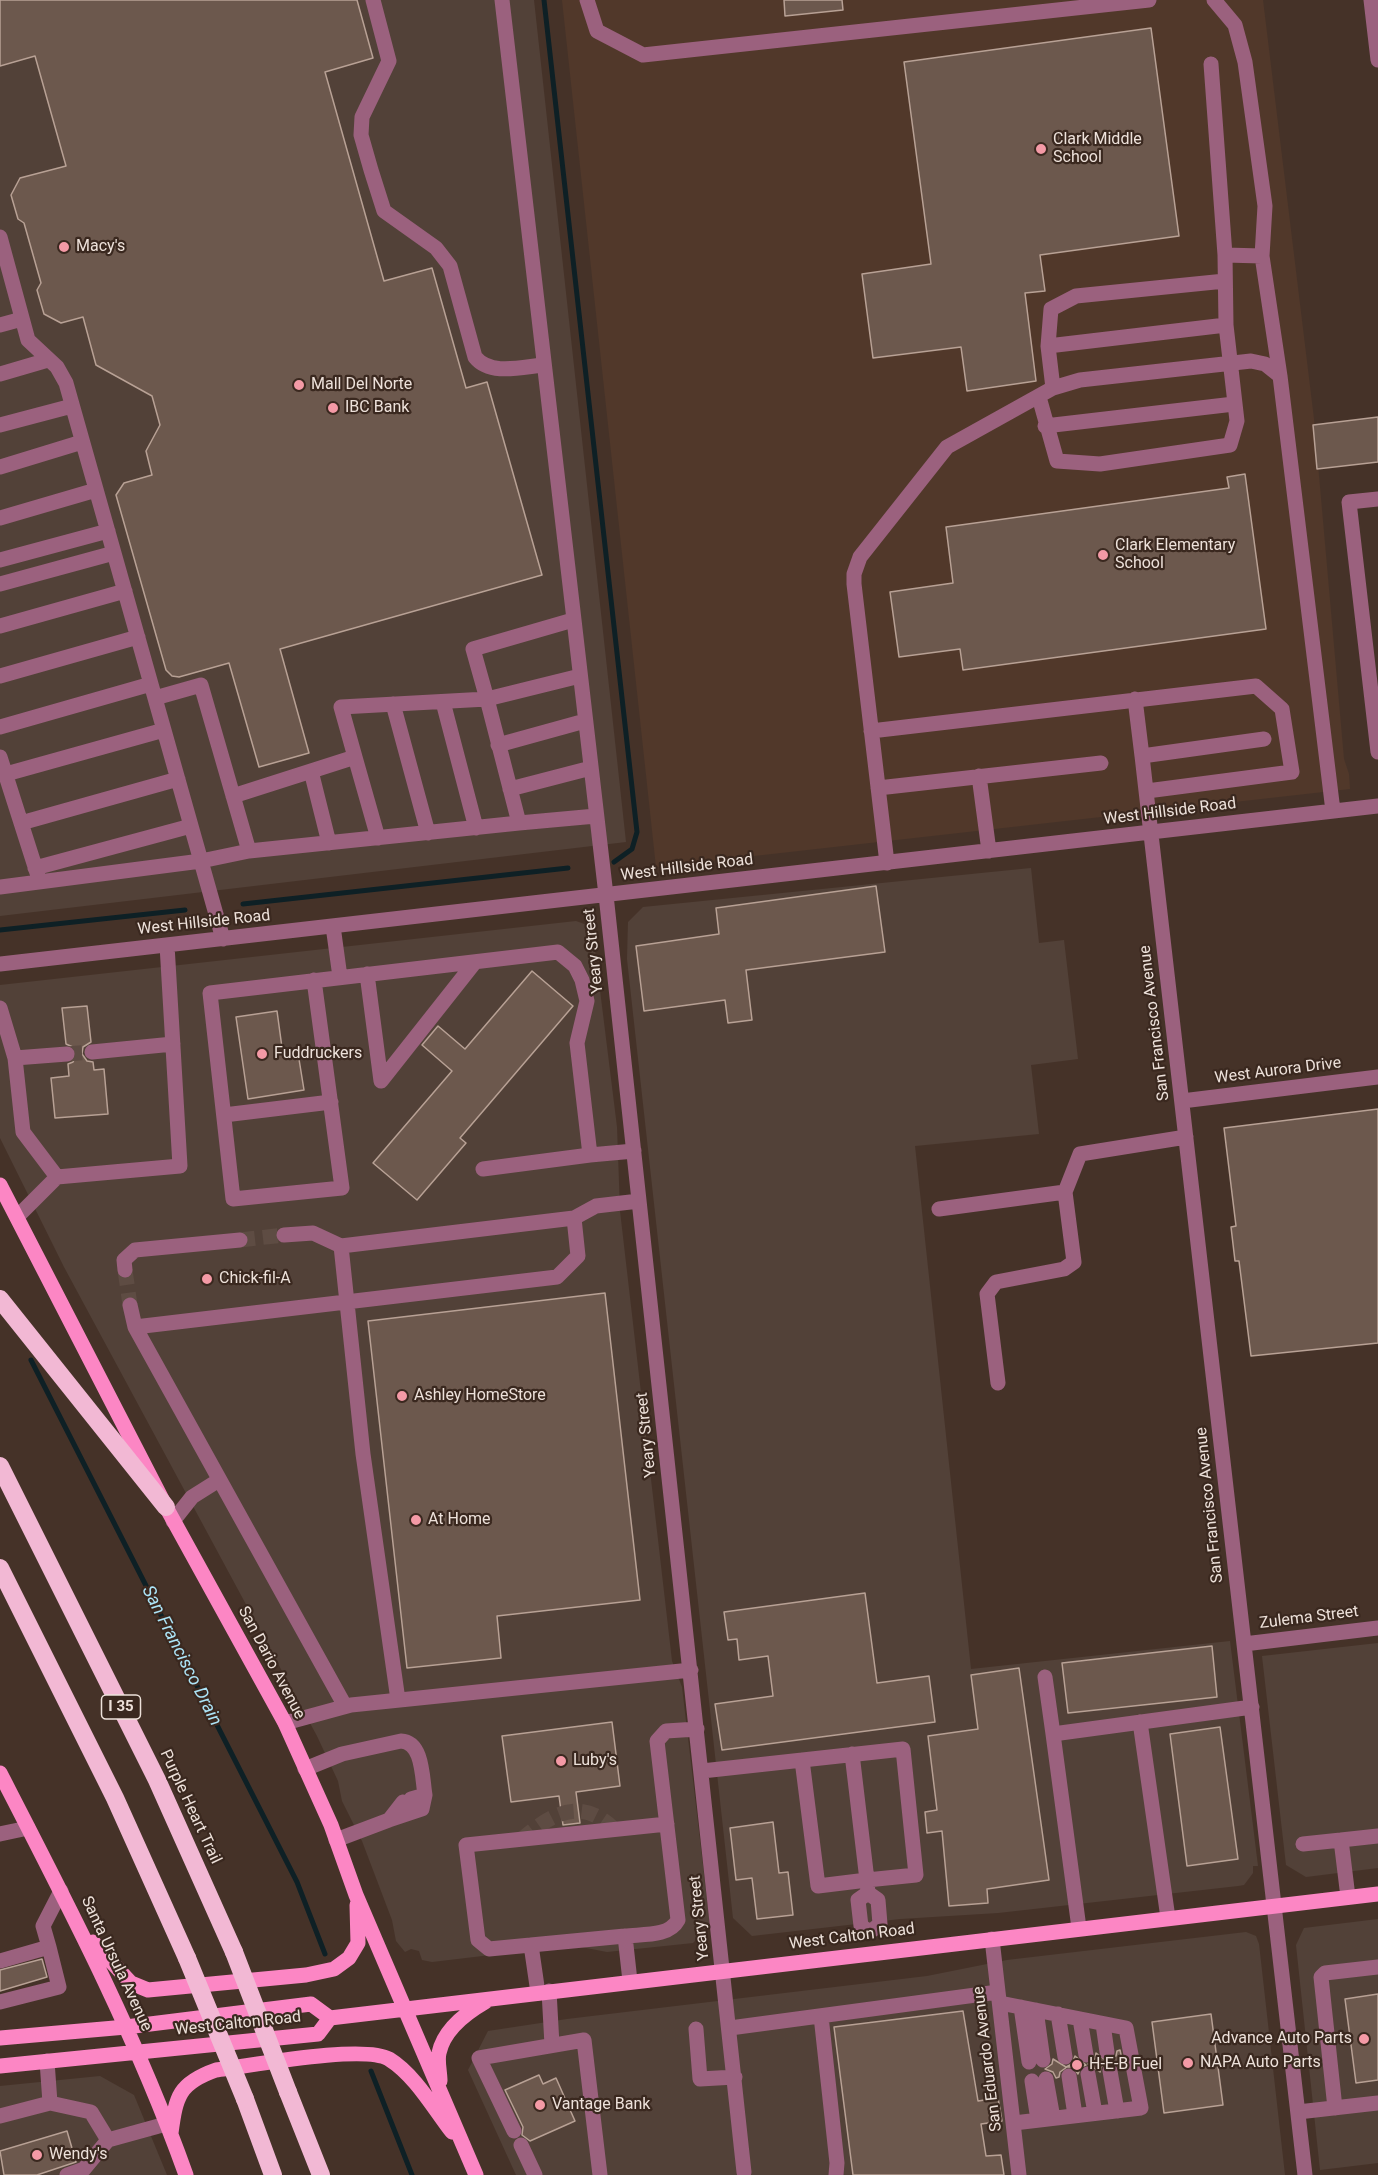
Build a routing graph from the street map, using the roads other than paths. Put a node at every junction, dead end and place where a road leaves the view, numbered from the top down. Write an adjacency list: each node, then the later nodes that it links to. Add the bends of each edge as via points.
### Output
1 (373, 0): 20 (street, via 389,61 362,117 361,135 380,203 392,218 444,256 479,363 487,368)
2 (502, 0): 20 (street, Yeary Street)
3 (587, 0): 4 (street, via 597,31 643,55)
4 (1149, 0)
5 (1214, 0): 11 (street, via 1235,25 1245,62 1265,206)
6 (1371, 0): 7 (street)
7 (1378, 60)
8 (1211, 64): 10 (street)
9 (0, 237): 12 (street)
10 (1225, 255): 11 (street); 13 (street)
11 (1262, 256): 22 (street)
12 (5, 278): 14 (street)
13 (1225, 281): 16 (street); 17 (street, via 1076,297 1051,309)
14 (22, 319): 15 (street); 18 (street, via 28,340)
15 (0, 325)
16 (1226, 325): 17 (street); 19 (street)
17 (1048, 346): 23 (street)
18 (48, 360): 21 (street); 26 (street, via 63,374)
19 (1231, 363): 22 (street, via 1265,364); 23 (street, via 1080,380); 25 (street)
20 (543, 365): 39 (street, Yeary Street)
21 (0, 374)
22 (1280, 376): 70 (street)
23 (1053, 388): 24 (street)
24 (1039, 397): 28 (street); 52 (street, via 947,447 860,557 854,584)
25 (1234, 404): 28 (street); 28 (street, via 1237,421 1230,445 1100,464 1057,461)
26 (72, 405): 27 (street); 29 (street)
27 (0, 425)
28 (1045, 426)
29 (82, 442): 30 (street); 31 (street)
30 (0, 467)
31 (96, 490): 33 (street); 34 (street)
32 (1378, 499): 55 (street, via 1348,502)
33 (0, 518)
34 (108, 531): 35 (street); 36 (street)
35 (114, 553): 37 (street); 38 (street)
36 (0, 560)
37 (0, 584)
38 (125, 591): 40 (street); 41 (street)
39 (573, 620): 43 (street, Yeary Street); 45 (street, via 473,650)
40 (0, 626)
41 (138, 637): 42 (street); 44 (street)
42 (0, 676)
43 (580, 676): 45 (street); 49 (street, Yeary Street)
44 (153, 691): 50 (street); 51 (street); 68 (street, via 201,685)
45 (487, 699): 47 (street); 54 (street)
46 (1135, 699): 52 (street); 57 (street, San Francisco Avenue); 67 (street, via 1256,686 1282,709 1292,772)
47 (443, 702): 48 (street); 75 (street)
48 (393, 704): 58 (street, via 341,707); 77 (street)
49 (585, 721): 54 (street); 60 (street, Yeary Street)
50 (0, 727)
51 (164, 730): 62 (street); 64 (street)
52 (871, 730): 65 (street)
53 (1264, 739): 57 (street)
54 (498, 745): 66 (street)
55 (1378, 752)
56 (0, 756): 62 (street)
57 (1142, 756): 67 (street, San Francisco Avenue)
58 (355, 757): 61 (street); 78 (street)
59 (1101, 763): 63 (street)
60 (591, 768): 66 (street); 71 (street, Yeary Street)
61 (311, 771): 68 (street); 79 (street)
62 (6, 774): 72 (street)
63 (979, 777): 65 (street); 81 (street)
64 (178, 779): 72 (street); 74 (street)
65 (878, 788): 83 (street)
66 (510, 789): 73 (street)
67 (1146, 791): 76 (street, San Francisco Avenue)
68 (233, 796): 80 (street)
69 (1378, 806): 70 (street, West Hillside Road)
70 (1333, 811): 76 (street, West Hillside Road)
71 (596, 816): 73 (street); 86 (street, Yeary Street)
72 (21, 823): 84 (street)
73 (519, 823): 75 (street)
74 (191, 826): 82 (street); 84 (street)
75 (476, 828): 77 (street)
76 (1150, 832): 81 (street, West Hillside Road); 101 (street, San Francisco Avenue)
77 (428, 833): 78 (street)
78 (378, 838): 79 (street)
79 (329, 843): 80 (street)
80 (249, 851): 82 (street)
81 (989, 851): 83 (street, West Hillside Road)
82 (201, 861): 84 (street); 88 (street)
83 (887, 863): 86 (street, West Hillside Road)
84 (38, 875): 85 (street)
85 (0, 887)
86 (606, 896): 87 (street, West Hillside Road); 105 (street, Yeary Street)
87 (333, 926): 88 (street, West Hillside Road); 93 (street)
88 (223, 939): 89 (street, West Hillside Road)
89 (167, 945): 91 (street, West Hillside Road); 96 (street)
90 (475, 962): 92 (street); 92 (street, via 381,1081); 106 (street, via 558,952 574,966 587,1001 578,1043)
91 (0, 964)
92 (368, 974): 93 (street)
93 (340, 977): 94 (street)
94 (314, 980): 102 (street); 103 (street, via 210,993)
95 (0, 1008): 99 (street)
96 (173, 1044): 97 (street); 108 (street, via 180,1166)
97 (92, 1052)
98 (67, 1054): 99 (street)
99 (15, 1058): 108 (street, via 23,1132)
100 (1378, 1077): 101 (street, West Aurora Drive)
101 (1182, 1101): 104 (street, San Francisco Avenue)
102 (331, 1102): 103 (street); 103 (street, via 342,1188 233,1199)
103 (224, 1115)
104 (1186, 1137): 110 (street, via 1080,1154); 129 (street, San Francisco Avenue)
105 (634, 1151): 106 (street); 111 (street, Yeary Street)
106 (590, 1155): 107 (street)
107 (483, 1169)
108 (57, 1177): 113 (street)
109 (0, 1185): 113 (main road, San Dario Avenue)
110 (1065, 1192): 112 (street); 123 (street, via 1074,1262 1064,1269 996,1282 987,1294)
111 (639, 1201): 114 (street, via 596,1206); 130 (street, Yeary Street)
112 (939, 1209)
113 (17, 1217): 126 (main road, San Dario Avenue)
114 (574, 1218): 117 (street); 120 (street, via 578,1256 557,1277)
115 (284, 1235): 117 (street, via 313,1233)
116 (240, 1240): 118 (street, via 135,1250 124,1260)
117 (341, 1246): 120 (street)
118 (125, 1270)
119 (0, 1299): 126 (highway)
120 (346, 1301): 122 (street); 132 (street)
121 (130, 1305): 122 (street)
122 (135, 1327): 125 (street)
123 (998, 1383)
124 (0, 1466): 218 (highway, Purple Heart Trail / I 35, bridge, via 157,1780 234,1952)
125 (219, 1480): 126 (street); 133 (street)
126 (170, 1514): 136 (main road, San Dario Avenue)
127 (0, 1568): 217 (highway, I 35, bridge, via 115,1797 187,1958)
128 (1378, 1628): 129 (street, Zulema Street)
129 (1244, 1644): 134 (street, San Francisco Avenue)
130 (691, 1670): 132 (street); 137 (street, Yeary Street)
131 (1045, 1677): 138 (street)
132 (398, 1700): 133 (street)
133 (345, 1706): 136 (street)
134 (1252, 1707): 135 (street); 158 (street, San Francisco Avenue)
135 (1140, 1722): 138 (street); 159 (street)
136 (285, 1723): 141 (main road, San Dario Avenue)
137 (697, 1729): 142 (street, Yeary Street); 146 (street, via 666,1731 657,1742)
138 (1053, 1734): 161 (street)
139 (852, 1754): 140 (street); 153 (street); 153 (street, via 903,1749 916,1875)
140 (802, 1760): 142 (street); 153 (street, via 818,1886)
141 (305, 1769): 144 (street, via 342,1754 410,1741 416,1747); 150 (main road, San Dario Avenue)
142 (702, 1771): 169 (street, Yeary Street)
143 (0, 1773): 147 (main road, Santa Ursula Avenue)
144 (413, 1799): 145 (street); 145 (street, via 422,1809)
145 (389, 1820): 150 (street)
146 (667, 1824): 162 (street, via 678,1920 666,1932); 164 (street, via 466,1845 478,1940 489,1949)
147 (28, 1828): 148 (street); 154 (main road, Santa Ursula Avenue)
148 (0, 1834)
149 (1378, 1836): 151 (street)
150 (336, 1840): 156 (main road, San Dario Avenue)
151 (1341, 1840): 152 (street); 157 (street)
152 (1303, 1844)
153 (867, 1887): 166 (street, via 858,1900 861,1926 870,1932)
154 (61, 1891): 160 (main road, Santa Ursula Avenue); 165 (street, via 43,1926)
155 (1378, 1894): 157 (main road, West Calton Road)
156 (356, 1895): 160 (main road, via 358,1942 349,1958 334,1969 306,1975 148,1990 131,1983 119,1972); 175 (main road, San Dario Avenue)
157 (1348, 1897): 158 (main road, West Calton Road)
158 (1276, 1905): 159 (main road, West Calton Road); 204 (street, San Francisco Avenue)
159 (1168, 1918): 161 (main road, West Calton Road)
160 (80, 1926): 182 (main road, Santa Ursula Avenue)
161 (1079, 1928): 163 (main road, West Calton Road)
162 (625, 1936): 164 (street); 170 (street)
163 (992, 1939): 166 (main road, West Calton Road); 172 (street, San Eduardo Avenue)
164 (531, 1945): 171 (street)
165 (49, 1947): 167 (street); 174 (street, via 59,1987)
166 (872, 1952): 169 (main road, West Calton Road)
167 (0, 1961)
168 (1378, 1967): 202 (street, via 1325,1973 1321,1977)
169 (723, 1970): 170 (main road, West Calton Road); 183 (street, Yeary Street)
170 (630, 1981): 171 (main road, West Calton Road)
171 (544, 1992): 173 (main road, West Calton Road); 186 (street)
172 (999, 1998): 176 (street); 178 (street); 209 (street, San Eduardo Avenue)
173 (491, 1999): 175 (main road, West Calton Road); 199 (main road, via 468,2011 451,2030 439,2053)
174 (0, 2002)
175 (405, 2009): 179 (main road, West Calton Road); 199 (main road, San Dario Avenue)
176 (1028, 2009): 177 (street); 192 (street)
177 (1059, 2014): 180 (street); 190 (street)
178 (820, 2016): 183 (street); 213 (street)
179 (330, 2018): 182 (main road, West Calton Road, via 310,2004); 187 (main road, West Calton Road, via 318,2034)
180 (1080, 2019): 181 (street); 189 (street)
181 (1103, 2024): 188 (street); 203 (street, via 1126,2028 1141,2108)
182 (126, 2026): 185 (main road, West Calton Road); 187 (main road, Santa Ursula Avenue)
183 (730, 2028): 197 (street, Yeary Street)
184 (696, 2029): 197 (street, via 700,2079)
185 (0, 2038)
186 (552, 2045): 220 (street, via 479,2058); 221 (street, via 584,2040)
187 (137, 2052): 191 (main road, West Calton Road); 210 (main road, Santa Ursula Avenue)
188 (1107, 2052)
189 (1086, 2055)
190 (1065, 2057)
191 (47, 2061): 193 (main road, West Calton Road); 200 (street)
192 (1036, 2061)
193 (0, 2066)
194 (1110, 2071): 203 (street)
195 (1088, 2074): 205 (street)
196 (1069, 2076): 206 (street)
197 (735, 2077): 214 (street, Yeary Street)
198 (1039, 2080): 208 (street)
199 (440, 2090): 212 (main road, San Dario Avenue)
200 (50, 2103): 207 (street); 211 (street, via 91,2112)
201 (1378, 2103): 202 (street)
202 (1335, 2108): 204 (street)
203 (1117, 2110): 205 (street)
204 (1298, 2112): 223 (street, San Francisco Avenue)
205 (1095, 2113): 206 (street)
206 (1075, 2115): 208 (street)
207 (3, 2119)
208 (1045, 2119): 209 (street)
209 (1014, 2123): 222 (street, San Eduardo Avenue)
210 (169, 2129): 211 (street); 212 (main road, via 176,2102 184,2087 197,2076 216,2070 374,2054 389,2059 409,2077); 215 (main road, Santa Ursula Avenue)
211 (108, 2140): 216 (street, via 84,2169)
212 (465, 2149): 219 (main road, San Dario Avenue)
213 (836, 2169)
214 (744, 2172)
215 (182, 2174)
216 (66, 2175)
217 (273, 2175)
218 (321, 2175)
219 (476, 2175)
220 (535, 2175)
221 (600, 2175)
222 (1020, 2175)
223 (1305, 2175)

